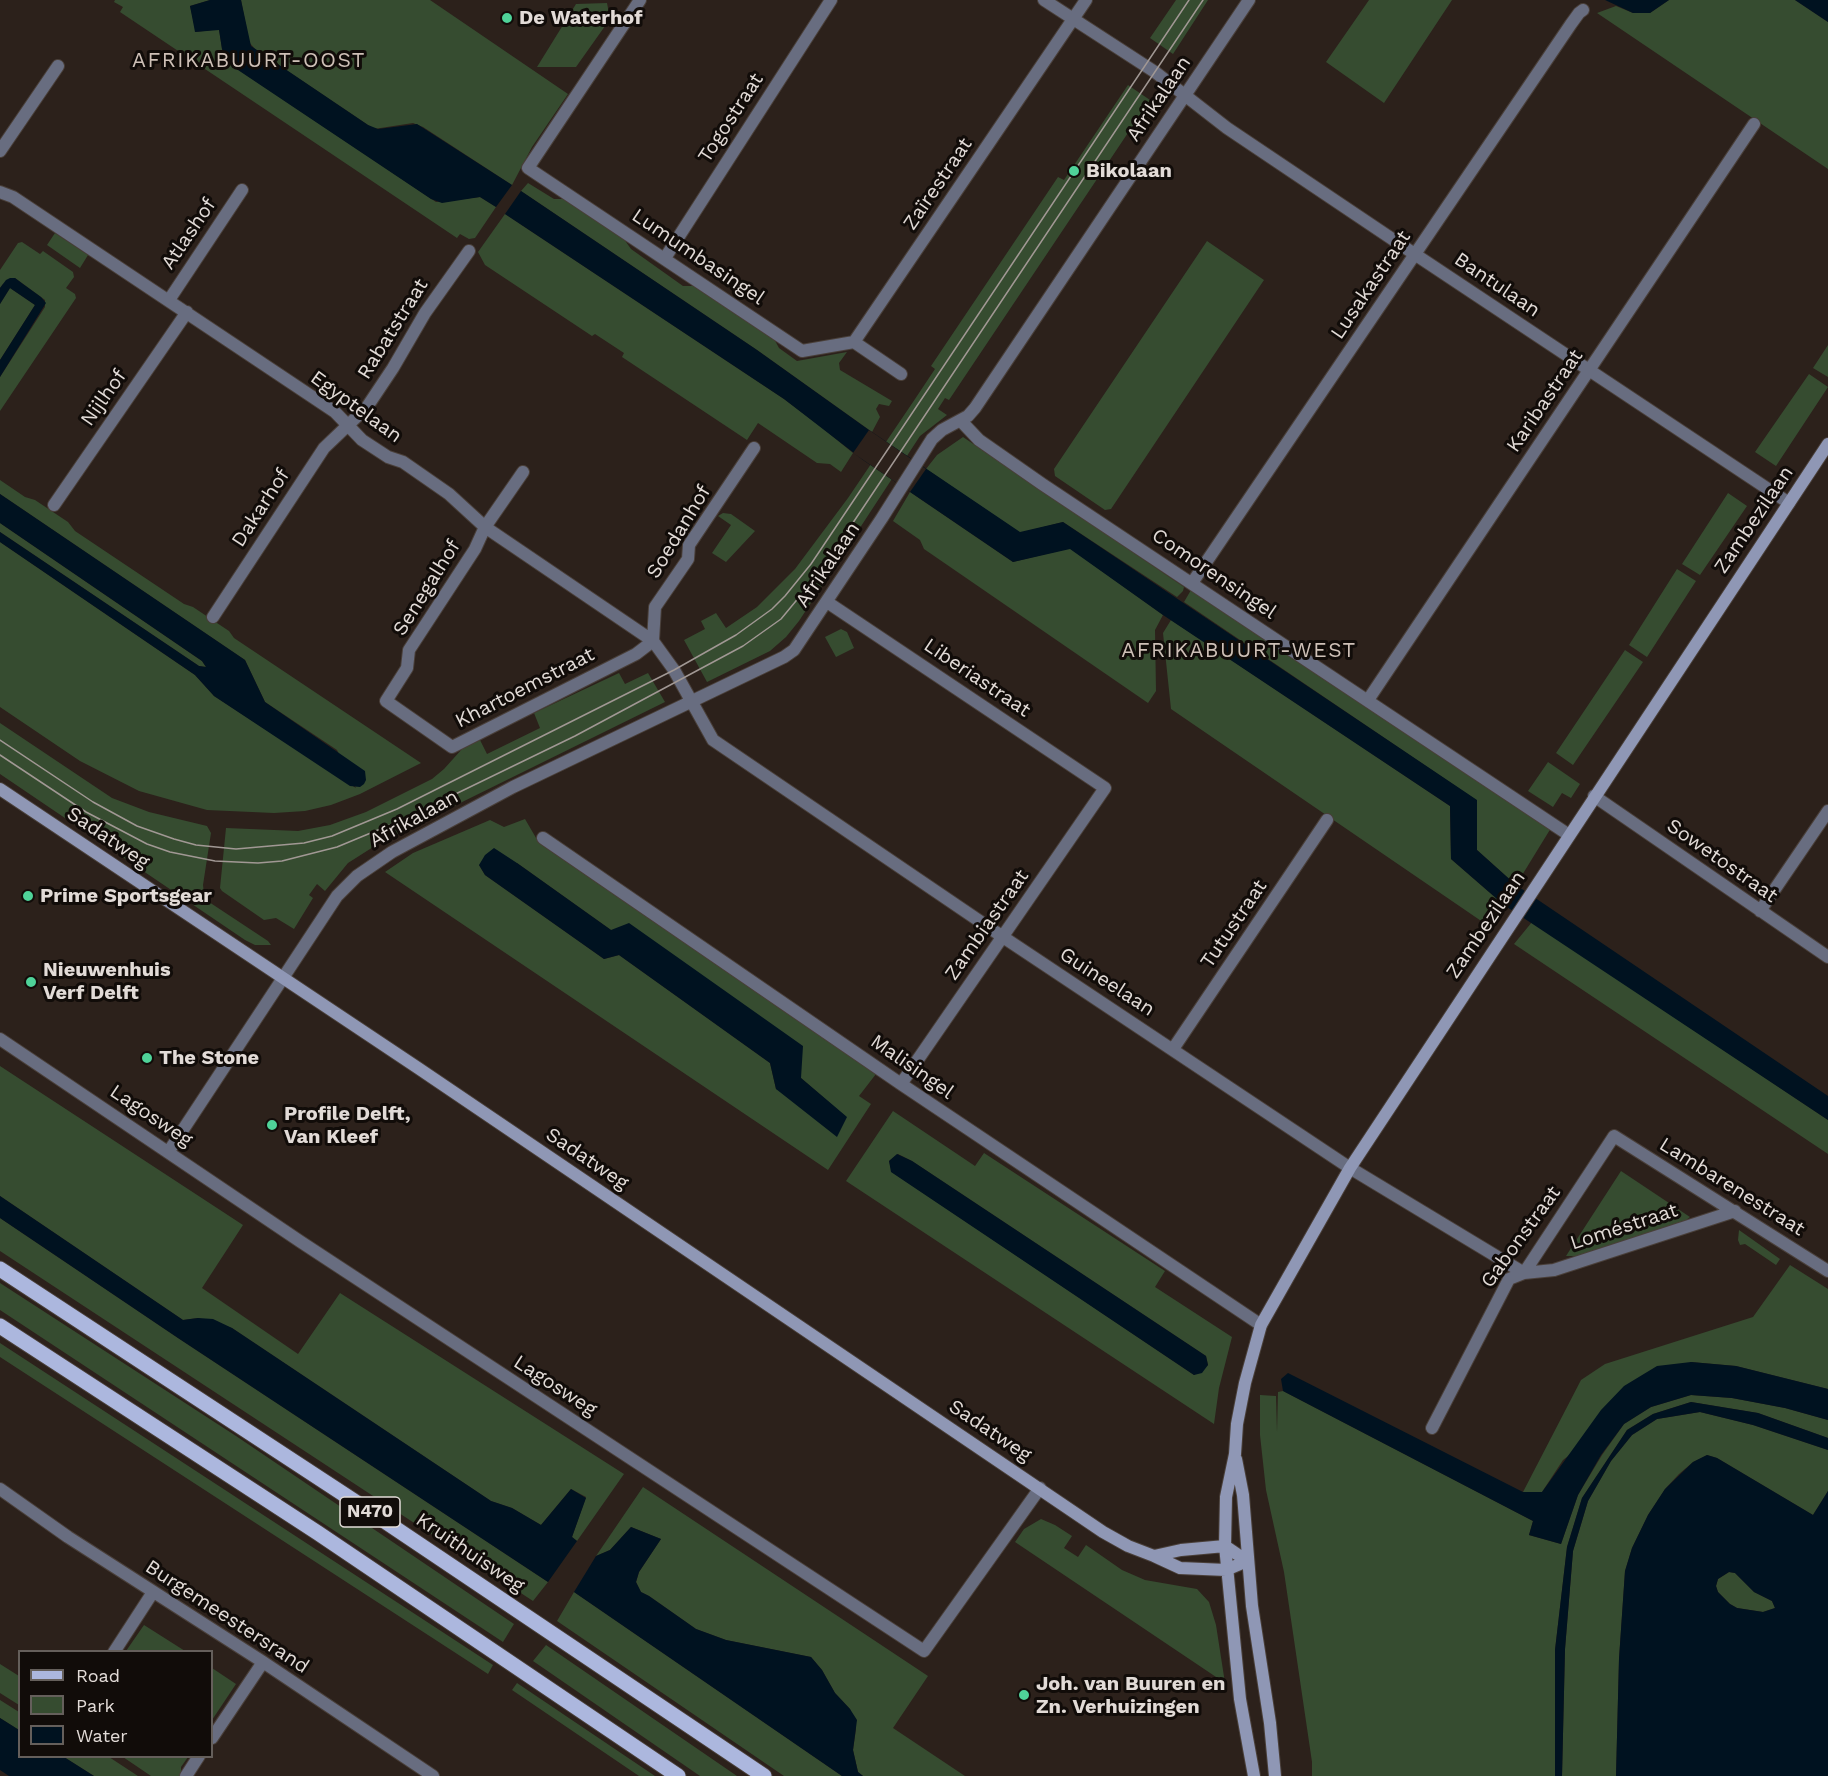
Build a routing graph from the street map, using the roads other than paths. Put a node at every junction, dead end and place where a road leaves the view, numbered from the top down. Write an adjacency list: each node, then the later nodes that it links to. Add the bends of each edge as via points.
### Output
1 (640, 0): 16 (street, Lumumbasingel, via 528,168)
2 (831, 0): 16 (street, Togostraat)
3 (1044, 0): 7 (street)
4 (1086, 0): 7 (street, Zaïrestraat)
5 (1248, 0): 9 (street, Afrikalaan)
6 (1583, 10): 15 (street, Lusakastraat)
7 (1074, 19): 9 (street, via 1155,72); 19 (street, Zaïrestraat)
8 (58, 66): 11 (street)
9 (1185, 97): 15 (street, Bantulaan); 22 (street, Afrikalaan, via 975,408)
10 (1754, 124): 20 (street, Karibastraat)
11 (0, 151)
12 (242, 190): 17 (street, Atlashof)
13 (0, 192): 17 (street, Egyptelaan, via 14,197)
14 (468, 251): 23 (street, Rabatstraat, via 367,407)
15 (1416, 255): 20 (street, Bantulaan); 30 (street, Lusakastraat)
16 (665, 258): 19 (street, Lumumbasingel, via 802,351)
17 (169, 300): 18 (street, Egyptelaan)
18 (187, 312): 23 (street, Egyptelaan, via 335,412); 28 (street, Nijlhof)
19 (854, 342): 21 (street)
20 (1589, 370): 27 (street, Bantulaan); 34 (street, Karibastraat)
21 (901, 374)
22 (961, 421): 30 (street, Comorensingel, via 979,440); 31 (street, Afrikalaan, via 932,439)
23 (348, 425): 29 (street, Egyptelaan, via 363,440 449,494); 32 (street, Dakarhof, via 324,447)
24 (1828, 444): 27 (street, Zambezilaan)
25 (754, 448): 33 (street, Soedanhof, via 688,545 688,559 655,607)
26 (523, 471): 29 (street, Senegalhof)
27 (1789, 503): 39 (street, Zambezilaan)
28 (54, 505)
29 (485, 526): 33 (street, Egyptelaan); 35 (street, Senegalhof, via 475,549 409,650 408,668)
30 (1192, 583): 34 (street, Comorensingel)
31 (827, 602): 36 (street, Afrikalaan, via 794,650); 37 (street, Liberiastraat)
32 (213, 617)
33 (653, 641): 35 (street, Khartoemstraat, via 636,654 452,747); 36 (street, Egyptelaan)
34 (1368, 700): 42 (street, Comorensingel)
35 (386, 701)
36 (691, 701): 45 (street, Guineelaan, via 713,740); 47 (street, Afrikalaan, via 513,787 368,867 337,896)
37 (1105, 788): 45 (street, Zambiastraat)
38 (0, 789): 47 (street, Sadatweg)
39 (1594, 796): 42 (street, Zambezilaan); 44 (street, Sowetostraat)
40 (1828, 811): 44 (street)
41 (1327, 820): 49 (street, Tutustraat)
42 (1569, 835): 53 (street, Zambezilaan)
43 (543, 838): 50 (street, Malisingel)
44 (1760, 911): 46 (street, Sowetostraat)
45 (1003, 938): 49 (street, Guineelaan); 50 (street, Zambiastraat)
46 (1828, 957)
47 (283, 978): 52 (street, Afrikalaan); 62 (street, Sadatweg)
48 (0, 1039): 52 (street, Lagosweg)
49 (1173, 1049): 53 (street, Guineelaan)
50 (901, 1084): 58 (street, Malisingel)
51 (1614, 1136): 54 (street, Lambarenestraat); 57 (street, Gabonstraat)
52 (169, 1151): 62 (street, Lagosweg, via 924,1652)
53 (1350, 1168): 57 (street, Guineelaan); 58 (street, Zambezilaan)
54 (1735, 1211): 56 (street, Lambarenestraat); 57 (street, Loméstraat, via 1554,1270)
55 (0, 1269): 76 (main road, Kruithuisweg / N470)
56 (1828, 1271)
57 (1524, 1273): 60 (street, Gabonstraat, via 1509,1279)
58 (1261, 1325): 61 (street, Zambezilaan, via 1243,1393)
59 (0, 1326): 75 (main road, N470, via 318,1533)
60 (1432, 1428)
61 (1236, 1454): 64 (street, Zambezilaan, via 1226,1497); 66 (street, Zambezilaan)
62 (1040, 1488): 65 (street, Sadatweg, via 1119,1542)
63 (0, 1489): 68 (street, Burgemeestersrand)
64 (1225, 1546): 65 (street); 66 (street); 67 (street, Zambezilaan)
65 (1154, 1556): 67 (street, Sadatweg, via 1180,1568)
66 (1247, 1561): 67 (street, Sadatweg); 78 (street, Zambezilaan)
67 (1226, 1570): 77 (street, Zambezilaan, via 1240,1699)
68 (153, 1592): 69 (street); 70 (street, Burgemeestersrand)
69 (115, 1650)
70 (263, 1662): 71 (street); 74 (street, Burgemeestersrand)
71 (213, 1737)
72 (198, 1758): 73 (street)
73 (186, 1776)
74 (433, 1776)
75 (678, 1776)
76 (764, 1776)
77 (1254, 1776)
78 (1275, 1776)

